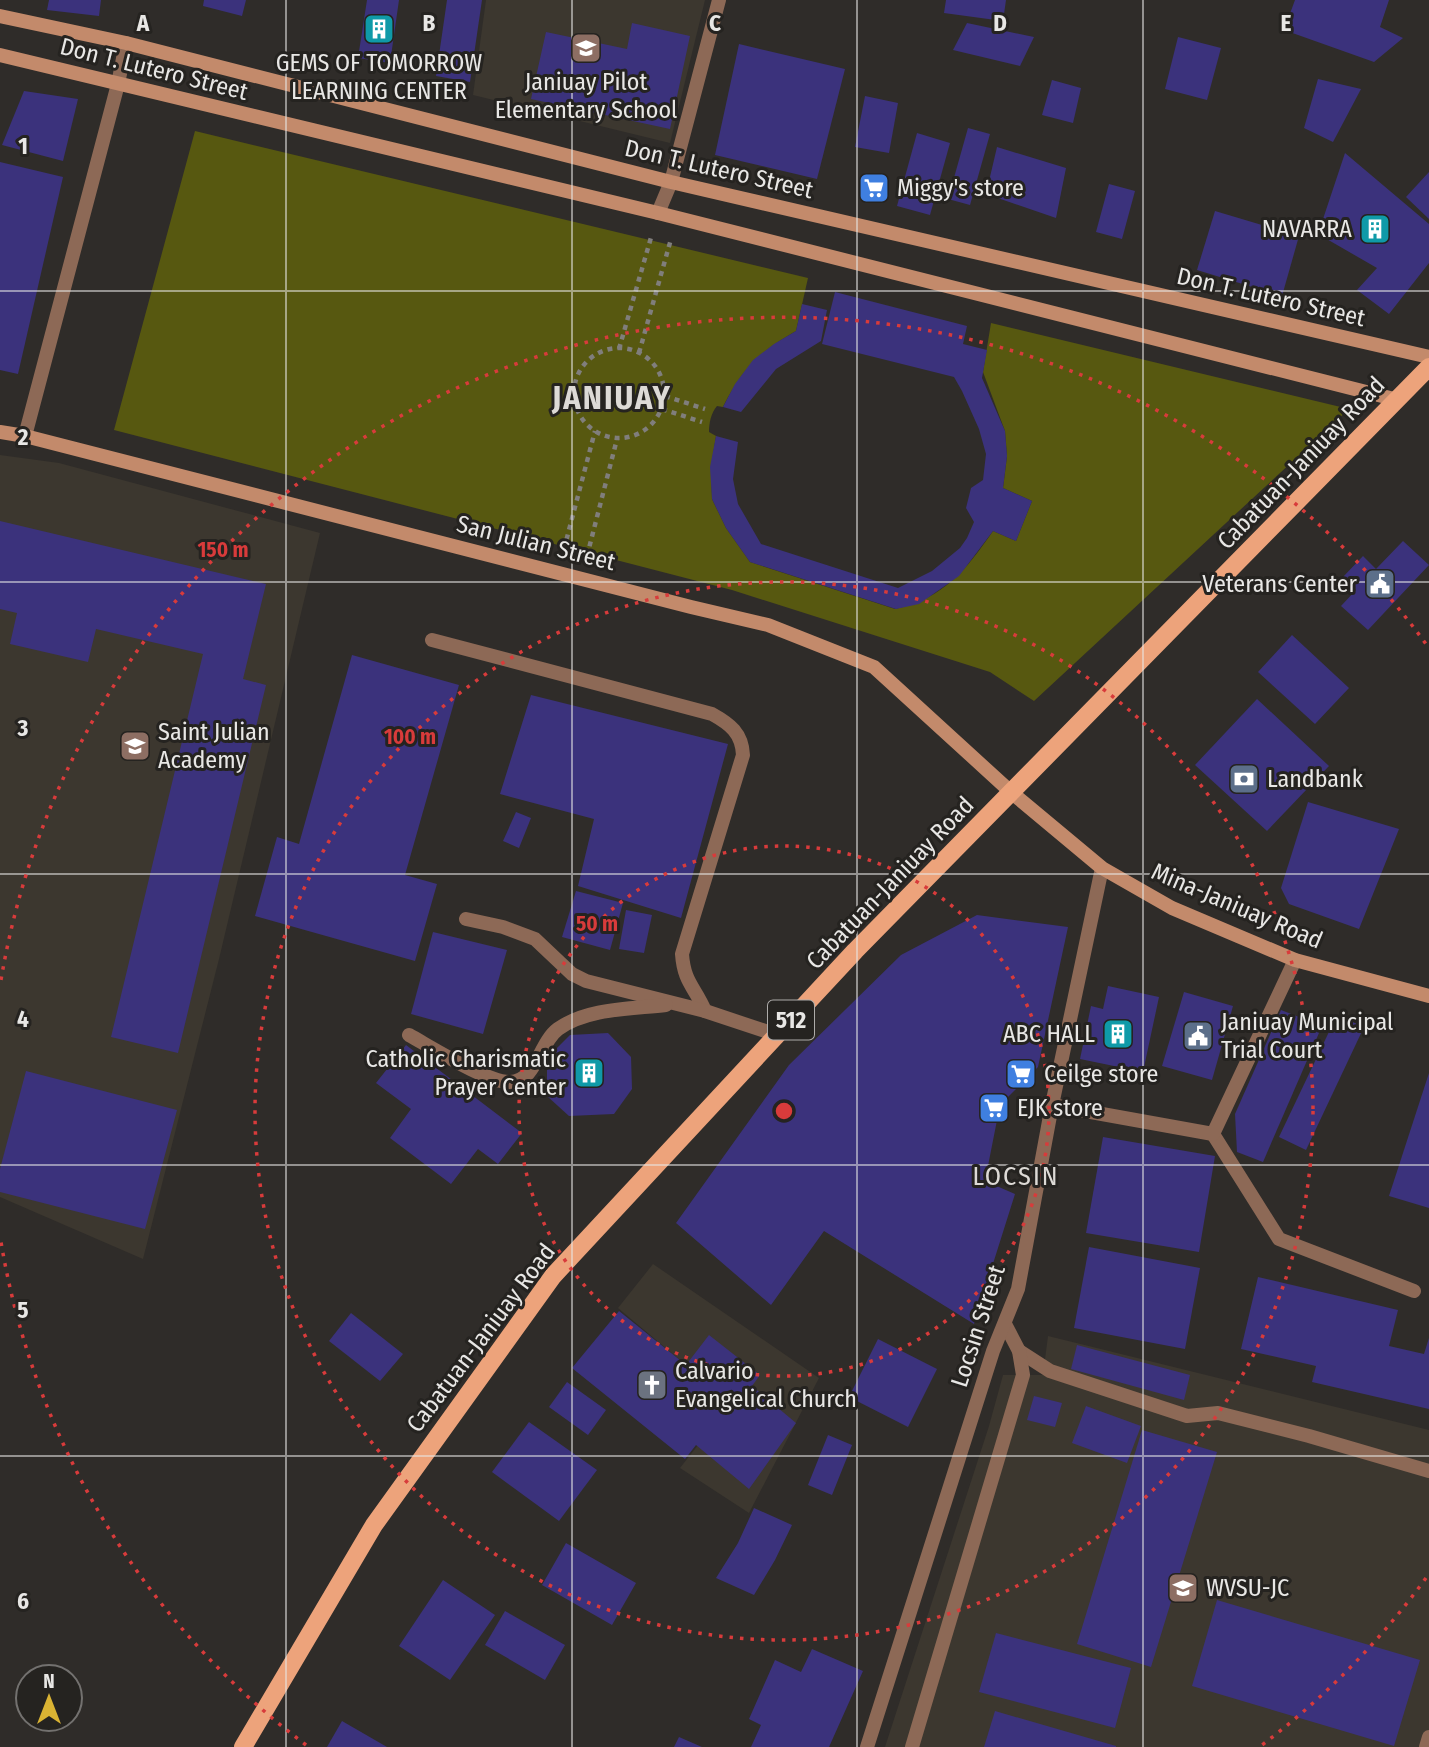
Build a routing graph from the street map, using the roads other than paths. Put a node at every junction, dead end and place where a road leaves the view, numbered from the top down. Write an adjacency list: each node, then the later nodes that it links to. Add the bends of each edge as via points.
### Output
1 (719, 0): 6 (street)
2 (0, 16): 3 (street, Don T. Lutero Street)
3 (126, 43): 5 (street); 6 (street, Don T. Lutero Street)
4 (0, 55): 5 (street, Don T. Lutero Street)
5 (118, 83): 7 (street, Don T. Lutero Street); 12 (street)
6 (671, 182): 7 (street); 8 (street, Don T. Lutero Street)
7 (659, 214): 10 (street, Don T. Lutero Street)
8 (1429, 357)
9 (1429, 367): 10 (main road, Cabatuan-Janiuay Road / 512)
10 (1398, 400): 14 (main road, Cabatuan-Janiuay Road / 512)
11 (0, 432): 12 (street, San Julian Street)
12 (25, 436): 14 (street, San Julian Street, via 768,625 874,667)
13 (432, 639): 20 (street, via 712,714 737,731 743,755 682,954 685,977)
14 (1012, 793): 15 (street, Mina-Janiuay Road); 22 (main road, Cabatuan-Janiuay Road / 512)
15 (1102, 868): 17 (street, Mina-Janiuay Road, via 1172,908); 23 (street, Locsin Street)
16 (466, 919): 19 (street, via 535,939 586,981)
17 (1295, 960): 18 (street, Mina-Janiuay Road); 24 (street)
18 (1429, 996)
19 (675, 1004): 20 (street); 21 (street, via 569,1022 547,1040 528,1074 513,1083 494,1080)
20 (705, 1011): 22 (street)
21 (409, 1035)
22 (777, 1035): 30 (main road, Cabatuan-Janiuay Road / 512, via 553,1276 374,1525)
23 (1052, 1105): 24 (street); 26 (street, Locsin Street, via 1018,1289)
24 (1213, 1134): 25 (street, via 1279,1239)
25 (1414, 1291)
26 (1005, 1324): 27 (street); 31 (street, Locsin Street)
27 (1019, 1351): 28 (street, via 1050,1371 1187,1416 1218,1413); 32 (street, via 1023,1375)
28 (1429, 1471)
29 (1429, 1737): 33 (street)
30 (243, 1747)
31 (867, 1747)
32 (912, 1747)
33 (1426, 1747)

